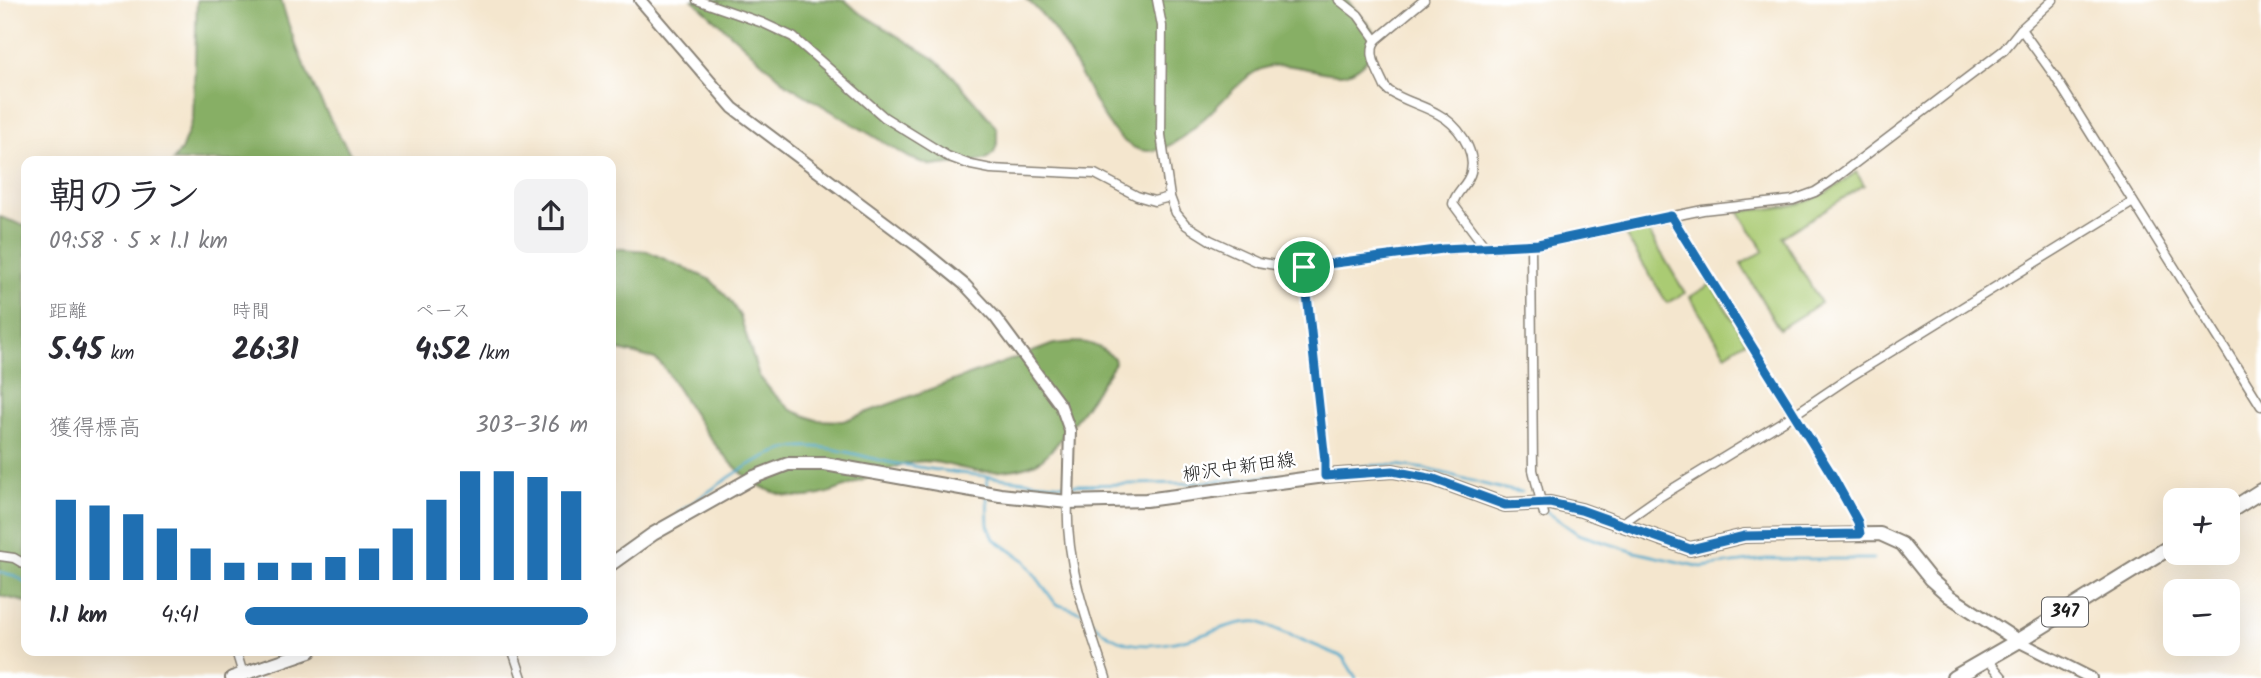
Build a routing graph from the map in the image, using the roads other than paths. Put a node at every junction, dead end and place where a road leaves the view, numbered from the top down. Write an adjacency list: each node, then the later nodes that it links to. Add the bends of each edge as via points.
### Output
1 (639, 0): 19 (street, via 733,108 920,249 965,285 995,317 1061,406 1070,431)
2 (697, 0): 9 (street, via 793,37 884,117 947,156 991,169 1095,174 1154,201)
3 (1157, 0): 9 (street, via 1163,26 1161,135)
4 (1339, 0): 8 (street, via 1358,15)
5 (1424, 0): 8 (street)
6 (2053, 0): 7 (street)
7 (2021, 29): 10 (street); 11 (street, via 2004,50 1815,192 1793,200)
8 (1376, 40): 13 (street, via 1372,54 1385,87 1443,116 1466,142 1471,173 1453,204)
9 (1170, 197): 14 (street, via 1186,225 1210,240 1258,262)
10 (2133, 202): 15 (street); 16 (street)
11 (1671, 216): 12 (street); 16 (street)
12 (1531, 244): 13 (street); 21 (street, via 1533,470)
13 (1485, 247): 14 (street)
14 (1304, 267): 17 (street)
15 (2261, 406)
16 (1795, 414): 22 (street); 23 (street, via 1858,522)
17 (1325, 476): 19 (main road, 柳沢中新田線, via 1146,500); 21 (main road, 柳沢中新田線, via 1393,471 1434,479 1505,505)
18 (2261, 491): 20 (highway)
19 (1068, 497): 26 (main road, 柳沢中新田線, via 1000,495 825,464 788,464 743,483); 35 (street, via 1067,532 1080,597)
20 (2240, 504)
21 (1543, 509): 22 (main road, 柳沢中新田線, via 1581,510)
22 (1621, 524): 23 (main road, 柳沢中新田線, via 1690,549 1744,536)
23 (1860, 534): 28 (main road, 柳沢中新田線, via 1880,534 1902,544 1949,596)
24 (2163, 551): 28 (highway, 347)
25 (0, 556): 27 (street)
26 (616, 560)
27 (21, 562)
28 (2018, 641): 32 (highway, 347); 38 (street)
29 (236, 656): 33 (street)
30 (296, 656): 33 (main road)
31 (515, 656): 34 (street)
32 (1987, 659): 36 (highway, 347); 37 (street)
33 (238, 676)
34 (522, 678)
35 (1107, 678)
36 (1954, 678)
37 (2003, 678)
38 (2091, 678)

